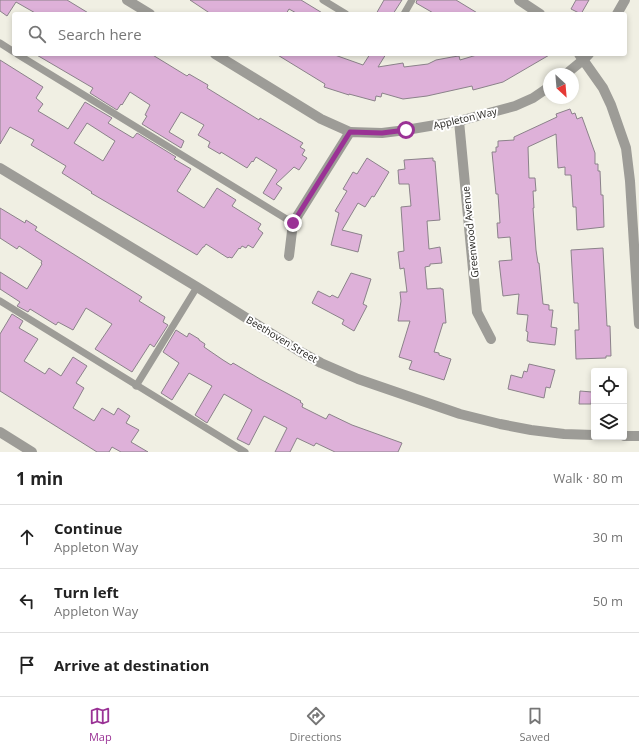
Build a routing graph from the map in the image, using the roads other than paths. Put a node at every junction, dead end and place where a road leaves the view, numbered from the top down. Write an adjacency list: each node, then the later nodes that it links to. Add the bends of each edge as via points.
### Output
1 (127, 0): 6 (street)
2 (323, 0): 7 (lane)
3 (412, 0): 8 (lane)
4 (519, 0): 9 (street)
5 (625, 0): 10 (street)
6 (147, 12)
7 (343, 12)
8 (405, 12)
9 (537, 12)
10 (618, 12)
11 (0, 43): 12 (lane)
12 (12, 51)
13 (20, 56): 21 (lane)
14 (218, 56): 19 (street, via 321,119)
15 (584, 56): 16 (street); 25 (street, via 611,105 626,148)
16 (572, 68)
17 (543, 91): 18 (street, Appleton Way, via 515,106)
18 (459, 120): 19 (street, Appleton Way, via 382,133); 26 (street, Greenwood Avenue, via 477,312)
19 (350, 132): 21 (street)
20 (0, 168): 23 (street, Beethoven Street)
21 (293, 223): 22 (street)
22 (289, 256)
23 (197, 287): 27 (lane); 29 (street, Beethoven Street, via 299,351 358,379 460,414 500,424 564,434)
24 (0, 301): 27 (lane)
25 (639, 324)
26 (491, 340)
27 (136, 386): 33 (lane)
28 (0, 432): 32 (street)
29 (591, 435)
30 (627, 436): 31 (street)
31 (639, 436)
32 (32, 452)
33 (245, 452)

